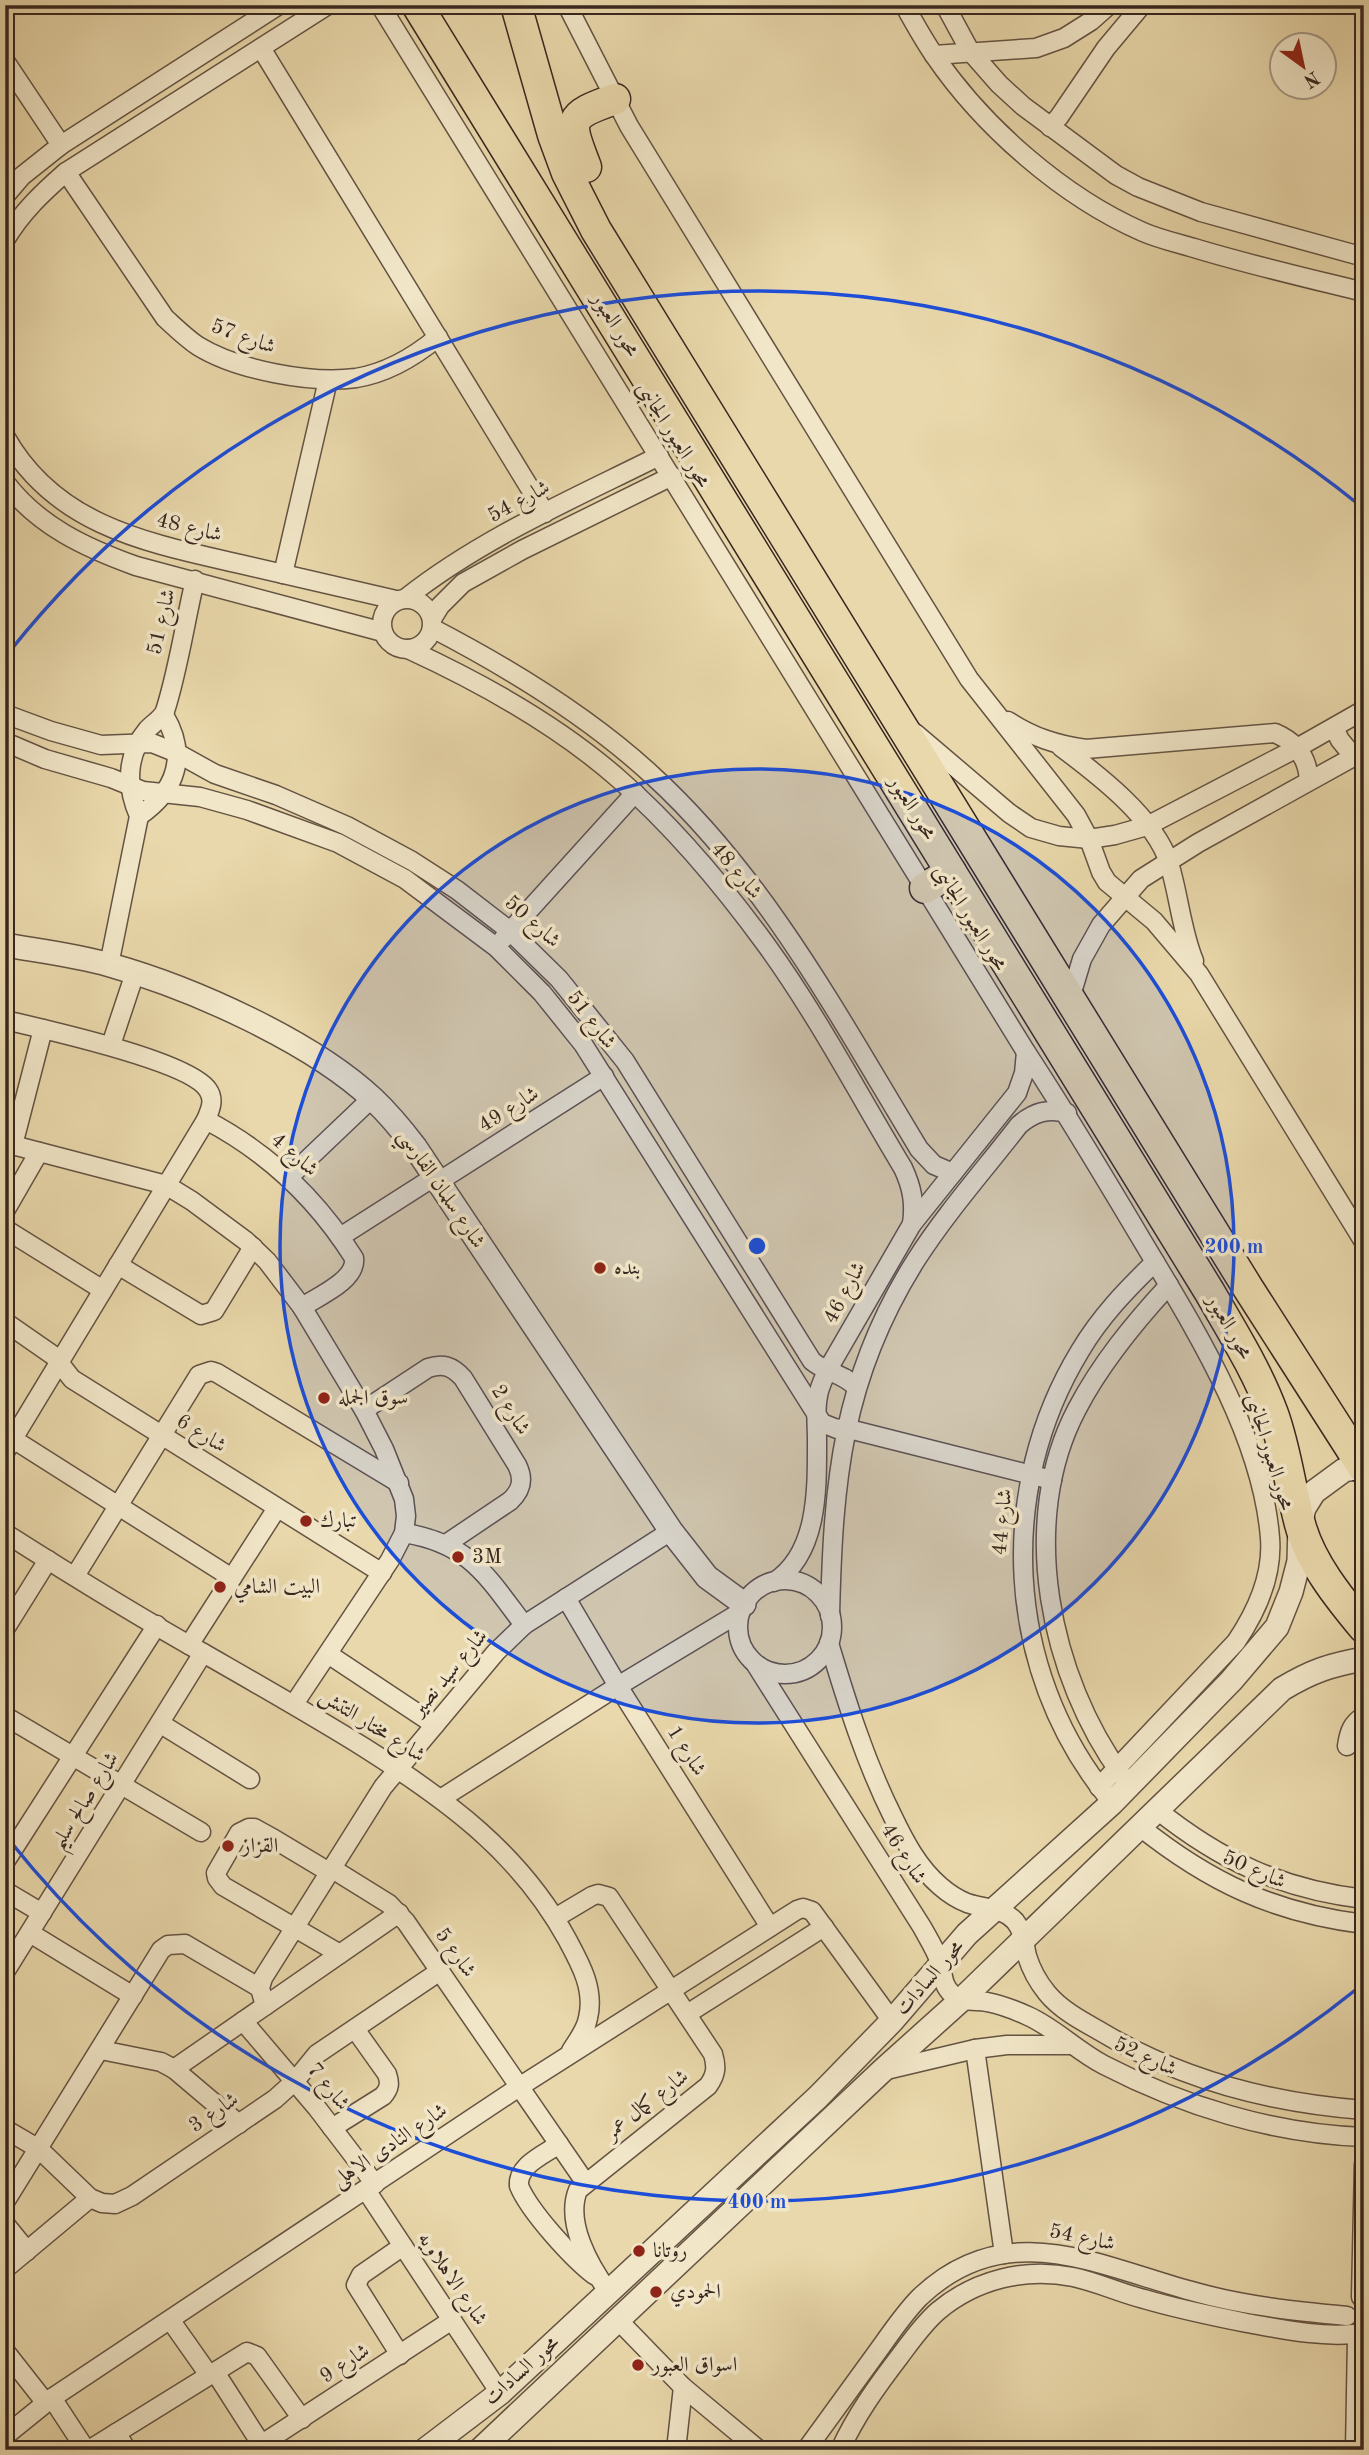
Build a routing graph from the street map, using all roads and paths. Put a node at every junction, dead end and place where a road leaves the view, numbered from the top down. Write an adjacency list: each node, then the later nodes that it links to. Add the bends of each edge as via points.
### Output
1 (279, 5): 15 (street)
2 (328, 5): 11 (street)
3 (380, 5): 29 (street, محور العبور الجانبى)
4 (417, 5): 59 (highway, محور العبور)
5 (516, 5): 24 (highway, محور العبور, via 567,173)
6 (567, 5): 16 (street)
7 (904, 5): 13 (street)
8 (945, 5): 12 (street)
9 (1109, 5): 12 (street, via 1064,38 1036,48)
10 (1142, 5): 18 (street)
11 (261, 48): 17 (street); 26 (street)
12 (970, 51): 13 (street); 18 (street)
13 (934, 55): 25 (street, via 1008,140 1043,171 1106,213 1144,232 1224,257)
14 (5, 61): 19 (street)
15 (146, 91): 17 (street); 19 (street)
16 (615, 99): 24 (highway, via 583,111 573,130 593,185 621,239); 39 (street)
17 (161, 112): 20 (street)
18 (1050, 127): 23 (street, via 1116,175 1160,196 1233,222)
19 (61, 145): 21 (street, via 22,176)
20 (66, 173): 22 (street, via 38,195); 27 (street, شارع 57, via 152,301 181,334 218,356 286,375)
21 (5, 197)
22 (5, 240)
23 (1364, 257)
24 (623, 274): 41 (highway, محور العبور)
25 (1364, 292)
26 (438, 337): 27 (street, شارع 57, via 420,352 379,372); 32 (street)
27 (328, 380): 33 (street)
28 (5, 436): 33 (street, شارع 48, via 48,490 110,529)
29 (660, 456): 30 (street, محور العبور الجانبى); 32 (street, شارع 54)
30 (672, 477): 36 (street, شارع 54, via 463,583 440,606); 61 (street, محور العبور الجانبى)
31 (5, 482): 34 (street, via 33,512 64,535 136,566)
32 (545, 513): 35 (street, شارع 54, via 457,560)
33 (283, 574): 35 (street, شارع 48)
34 (195, 580): 37 (street); 43 (street, شارع 51)
35 (401, 599): 36 (street, via 423,604); 37 (street, via 385,610)
36 (432, 624): 38 (street, via 426,640); 60 (street, شارع 48, via 631,757 692,816)
37 (383, 632): 38 (street, via 392,645)
38 (408, 649): 54 (street, شارع 48, via 536,719)
39 (982, 698): 47 (street, via 1030,735); 57 (street, via 1060,792)
40 (1364, 710): 44 (street)
41 (894, 714): 57 (street, via 1031,828); 70 (highway, محور العبور)
42 (5, 715): 46 (street, شارع 50, via 102,746)
43 (164, 715): 46 (street); 49 (street)
44 (1334, 727): 48 (street); 50 (street, via 1340,740)
45 (5, 742): 52 (street, شارع 51)
46 (138, 742): 49 (street, شارع 50); 52 (street)
47 (1059, 745): 48 (street, via 1086,748 1267,732 1284,736); 56 (street, via 1120,794)
48 (1297, 748): 51 (street); 56 (street)
49 (177, 753): 53 (street); 64 (street, شارع 50, via 203,769 357,831 457,890)
50 (1359, 754): 51 (street)
51 (1309, 781): 58 (street)
52 (130, 785): 53 (street, شارع 51); 55 (street)
53 (166, 792): 55 (street); 65 (street, شارع 51, via 247,810 338,843 405,879)
54 (635, 793): 63 (street, شارع 48); 64 (street)
55 (139, 816): 67 (street)
56 (1147, 826): 57 (street); 58 (street)
57 (1089, 839): 62 (street, via 1101,872)
58 (1169, 860): 62 (street); 69 (street, via 1182,926)
59 (951, 872): 61 (highway); 111 (highway, محور العبور, via 1249,1361 1273,1414)
60 (746, 881): 63 (street); 81 (street, شارع 48, via 804,960 919,1149 934,1165)
61 (925, 888): 74 (street, محور العبور الجانبى)
62 (1125, 897): 69 (street, via 1154,921); 70 (street, via 1101,925 1082,959)
63 (729, 898): 86 (street, شارع 48, via 786,973 903,1168 914,1201)
64 (510, 931): 65 (street); 98 (street, شارع 50, via 559,979 625,1061 806,1353)
65 (496, 947): 75 (street, شارع 51, via 563,1017)
66 (6, 951): 67 (street, شارع سلمان الفارسي, via 80,957)
67 (109, 965): 68 (street, شارع سلمان الفارسي)
68 (135, 972): 73 (street); 76 (street, شارع سلمان الفارسي, via 283,1037)
69 (1199, 974): 89 (street)
70 (1070, 999): 105 (highway, محور العبور)
71 (5, 1020): 72 (street)
72 (43, 1029): 73 (street); 79 (street)
73 (111, 1045): 78 (street, via 189,1075 208,1088 212,1097)
74 (1026, 1052): 77 (street, محور العبور الجانبى); 81 (street, شارع 46, via 1017,1093)
75 (604, 1076): 83 (street, شارع 49); 101 (street, شارع 51)
76 (372, 1098): 82 (street); 83 (street, شارع سلمان الفارسي, via 396,1122)
77 (1067, 1113): 91 (street, محور العبور الجانبى); 99 (street, via 1046,1110 1027,1118 946,1218 899,1289)
78 (206, 1120): 82 (street, شارع 4); 84 (street)
79 (9, 1144): 80 (street)
80 (39, 1152): 84 (street); 85 (street)
81 (953, 1173): 86 (street, شارع 46)
82 (289, 1178): 88 (street, شارع 4)
83 (436, 1179): 88 (street); 112 (street, شارع سلمان الفارسي)
84 (166, 1185): 90 (street); 92 (street)
85 (5, 1211)
86 (912, 1224): 98 (street, شارع 46)
87 (5, 1230): 94 (street)
88 (340, 1237): 95 (street, شارع 4, via 354,1258 353,1272)
89 (1364, 1242)
90 (253, 1247): 92 (street, via 214,1311 201,1315); 95 (street)
91 (1155, 1262): 93 (street, محور العبور الجانبى); 106 (street, شارع 44, via 1102,1318 1080,1350 1046,1419)
92 (118, 1265): 94 (street)
93 (1169, 1285): 107 (street, شارع 44, via 1134,1323 1093,1381 1076,1411); 142 (street, محور العبور الجانبى, via 1219,1375 1247,1444 1266,1512 1269,1567 1257,1606 1236,1642)
94 (103, 1290): 97 (street)
95 (302, 1307): 100 (street)
96 (5, 1322): 97 (street, شارع 6)
97 (59, 1363): 103 (street, شارع 6, via 72,1378); 104 (street)
98 (827, 1371): 99 (street, شارع 50); 101 (street, شارع 46, via 817,1397)
99 (856, 1387): 102 (street)
100 (364, 1410): 108 (street); 115 (street, شارع 2, via 428,1368 447,1366 463,1378 517,1465 522,1484 518,1494)
101 (817, 1417): 102 (street, via 829,1427); 120 (street, شارع 46, via 816,1483 806,1539 795,1564)
102 (845, 1428): 106 (street); 123 (street, via 834,1518)
103 (161, 1436): 108 (street, via 199,1375 211,1371); 109 (street); 110 (street, شارع 6)
104 (9, 1446): 109 (street)
105 (1363, 1468): 111 (street, محور السادات, via 1344,1470 1322,1484 1304,1508)
106 (1031, 1475): 107 (street); 145 (street, شارع 44, via 1022,1572 1037,1663 1074,1748)
107 (1052, 1480): 142 (street, شارع 44, via 1047,1540 1058,1639 1079,1703)
108 (398, 1483): 114 (street, via 405,1508)
109 (118, 1506): 118 (street); 119 (street)
110 (277, 1508): 117 (street, شارع 6); 119 (street, شارع صالح سليم)
111 (1300, 1525): 126 (highway, محور العبور, via 1327,1578); 142 (street, محور السادات, via 1299,1561 1277,1628 1231,1681)
112 (671, 1531): 121 (street, شارع سيد نصير); 122 (street, شارع سلمان الفارسي, via 707,1577)
113 (5, 1533): 116 (street, شارع مختار التتش)
114 (404, 1534): 115 (street); 117 (street)
115 (446, 1544): 125 (street, via 485,1573)
116 (48, 1560): 118 (street, شارع مختار التتش); 127 (street)
117 (382, 1573): 130 (street)
118 (75, 1576): 124 (street, شارع مختار التتش)
119 (232, 1578): 129 (street, شارع صالح سليم)
120 (774, 1582): 122 (street, via 762,1586); 123 (street, via 786,1580 809,1587)
121 (566, 1598): 125 (street, شارع سيد نصير); 133 (street, شارع 1)
122 (741, 1608): 132 (street, via 740,1642); 133 (street)
123 (830, 1616): 128 (street)
124 (157, 1625): 129 (street, شارع مختار التتش); 140 (street)
125 (524, 1625): 138 (street, شارع سيد نصير)
126 (1364, 1628)
127 (5, 1629)
128 (829, 1643): 132 (street, via 817,1661 798,1672 776,1674); 154 (street, شارع 46, via 868,1763 914,1856 951,1895)
129 (196, 1649): 134 (street, شارع مختار التتش); 137 (street, شارع صالح سليم)
130 (328, 1654): 134 (street); 138 (street)
131 (1364, 1659): 147 (street, محور السادات, via 1335,1663 1282,1689)
132 (756, 1665): 165 (street, شارع 46, via 922,1927)
133 (618, 1686): 146 (street); 160 (street, شارع 1)
134 (294, 1704): 141 (street, شارع مختار التتش)
135 (5, 1716): 140 (street)
136 (1364, 1716): 139 (street, via 1349,1732)
137 (161, 1724): 143 (street); 144 (street, شارع صالح سليم)
138 (435, 1725): 141 (street, شارع سيد نصير)
139 (1347, 1745)
140 (73, 1756): 144 (street); 150 (street)
141 (397, 1768): 146 (street, شارع مختار التتش); 151 (street, شارع سيد نصير)
142 (1123, 1777): 145 (street, محور السادات)
143 (250, 1779)
144 (122, 1786): 149 (street); 155 (street, شارع صالح سليم)
145 (1106, 1795): 154 (street, محور السادات)
146 (442, 1798): 157 (street, شارع مختار التتش, via 508,1857)
147 (1156, 1809): 148 (street, محور السادات); 153 (street, شارع 50, via 1207,1847 1268,1878)
148 (1139, 1826): 158 (street, شارع 50, via 1227,1886 1308,1915); 163 (street, محور السادات)
149 (201, 1832)
150 (5, 1862)
151 (330, 1870): 156 (street, شارع 5); 159 (street, شارع سيد نصير); 159 (street, شارع 5, via 254,1828 239,1833 216,1873 219,1882)
152 (5, 1891): 155 (street)
153 (1364, 1899)
154 (997, 1909): 163 (street, شارع 52, via 1014,1920); 165 (street, محور السادات)
155 (42, 1913): 162 (street, شارع صالح سليم)
156 (399, 1913): 164 (street); 166 (street, شارع 5)
157 (555, 1918): 169 (street, شارع كمال عمر, via 593,1896 609,1897); 180 (street, شارع مختار التتش, via 579,1961 590,2000 588,2020)
158 (1364, 1924)
159 (295, 1927): 164 (street, شارع 5); 168 (street, شارع سيد نصير)
160 (770, 1927): 161 (street, شارع النادى الاهلى, via 807,1908); 169 (street, شارع النادى الاهلى)
161 (824, 1927): 173 (street); 175 (street)
162 (30, 1933): 167 (street, شارع صالح سليم); 170 (street)
163 (1024, 1938): 171 (street, محور السادات); 185 (street, شارع 52, via 1032,1968 1048,1994 1080,2020 1140,2053 1237,2090)
164 (340, 1954): 172 (street)
165 (940, 1963): 171 (street, via 947,1989); 175 (street, محور السادات)
166 (440, 1971): 176 (street, شارع 3); 184 (street, شارع 5)
167 (5, 1972)
168 (260, 1988): 170 (street, via 177,1943 161,1950); 172 (street)
169 (671, 1990): 173 (street, شارع كمال عمر); 180 (street, شارع النادى الاهلى)
170 (133, 1996): 179 (street)
171 (961, 2000): 177 (street, شارع 52, via 1009,2008); 182 (street, محور السادات)
172 (265, 2006): 174 (street)
173 (687, 2014): 193 (street, شارع كمال عمر, via 713,2054 713,2079)
174 (243, 2021): 181 (street); 183 (street, شارع 7)
175 (892, 2021): 202 (street, محور السادات, via 818,2096)
176 (355, 2029): 183 (street, شارع 3, via 317,2054); 187 (street, via 390,2082 383,2096)
177 (1072, 2045): 178 (street); 189 (street, شارع 52, via 1133,2079 1199,2105 1290,2129)
178 (975, 2049): 182 (street); 200 (street)
179 (101, 2050): 181 (street); 191 (street)
180 (569, 2054): 184 (street, شارع النادى الاهلى)
181 (174, 2069): 186 (street)
182 (882, 2071): 206 (street, محور السادات)
183 (295, 2081): 186 (street, شارع 3); 187 (street, شارع 7)
184 (519, 2087): 190 (street, شارع 5); 194 (street, شارع النادى الاهلى)
185 (1364, 2110)
186 (239, 2124): 195 (street, شارع 3, via 116,2204)
187 (332, 2128): 194 (street, شارع 7)
188 (5, 2129): 191 (street)
189 (1364, 2137)
190 (559, 2144): 193 (street, شارع 5); 202 (street, via 525,2168 519,2186 565,2247)
191 (39, 2149): 195 (street); 196 (street)
192 (1364, 2164): 203 (street)
193 (585, 2182): 202 (street, via 573,2211 587,2254)
194 (370, 2187): 198 (street, شارع الاهلاويه); 204 (street, شارع النادى الاهلى)
195 (90, 2198): 199 (street)
196 (5, 2202)
197 (5, 2224): 199 (street)
198 (403, 2246): 205 (street, شارع الاهلاويه); 209 (street, via 361,2275 356,2285)
199 (27, 2251): 201 (street)
200 (1004, 2255): 207 (street, شارع 54, via 1055,2253 1080,2258 1196,2293); 224 (street, شارع 54, via 946,2277 921,2297)
201 (5, 2269)
202 (604, 2285): 212 (street, محور السادات)
203 (1362, 2296): 207 (street, via 1350,2307)
204 (171, 2320): 210 (street); 213 (street, شارع النادى الاهلى)
205 (452, 2320): 209 (street, شارع 9); 212 (street, شارع الاهلاويه)
206 (618, 2320): 211 (street); 222 (street, محور السادات)
207 (1355, 2332): 225 (street, شارع 54, via 1318,2334 1191,2312 1073,2277 1015,2275 960,2295 937,2312 873,2392); 226 (street)
208 (5, 2351): 213 (street)
209 (400, 2355): 214 (street, شارع 9)
210 (212, 2373): 214 (street, via 247,2352 254,2353); 215 (street); 217 (street)
211 (683, 2387): 218 (street); 223 (street)
212 (500, 2393): 221 (street, محور السادات)
213 (49, 2400): 216 (street, شارع النادى الاهلى); 219 (street)
214 (302, 2419): 217 (street, شارع 9)
215 (116, 2433): 219 (street); 220 (street)
216 (5, 2436)
217 (263, 2447)
218 (756, 2449)
219 (87, 2450)
220 (127, 2450)
221 (425, 2450)
222 (480, 2450)
223 (676, 2450)
224 (806, 2450)
225 (841, 2450)
226 (1355, 2450)

